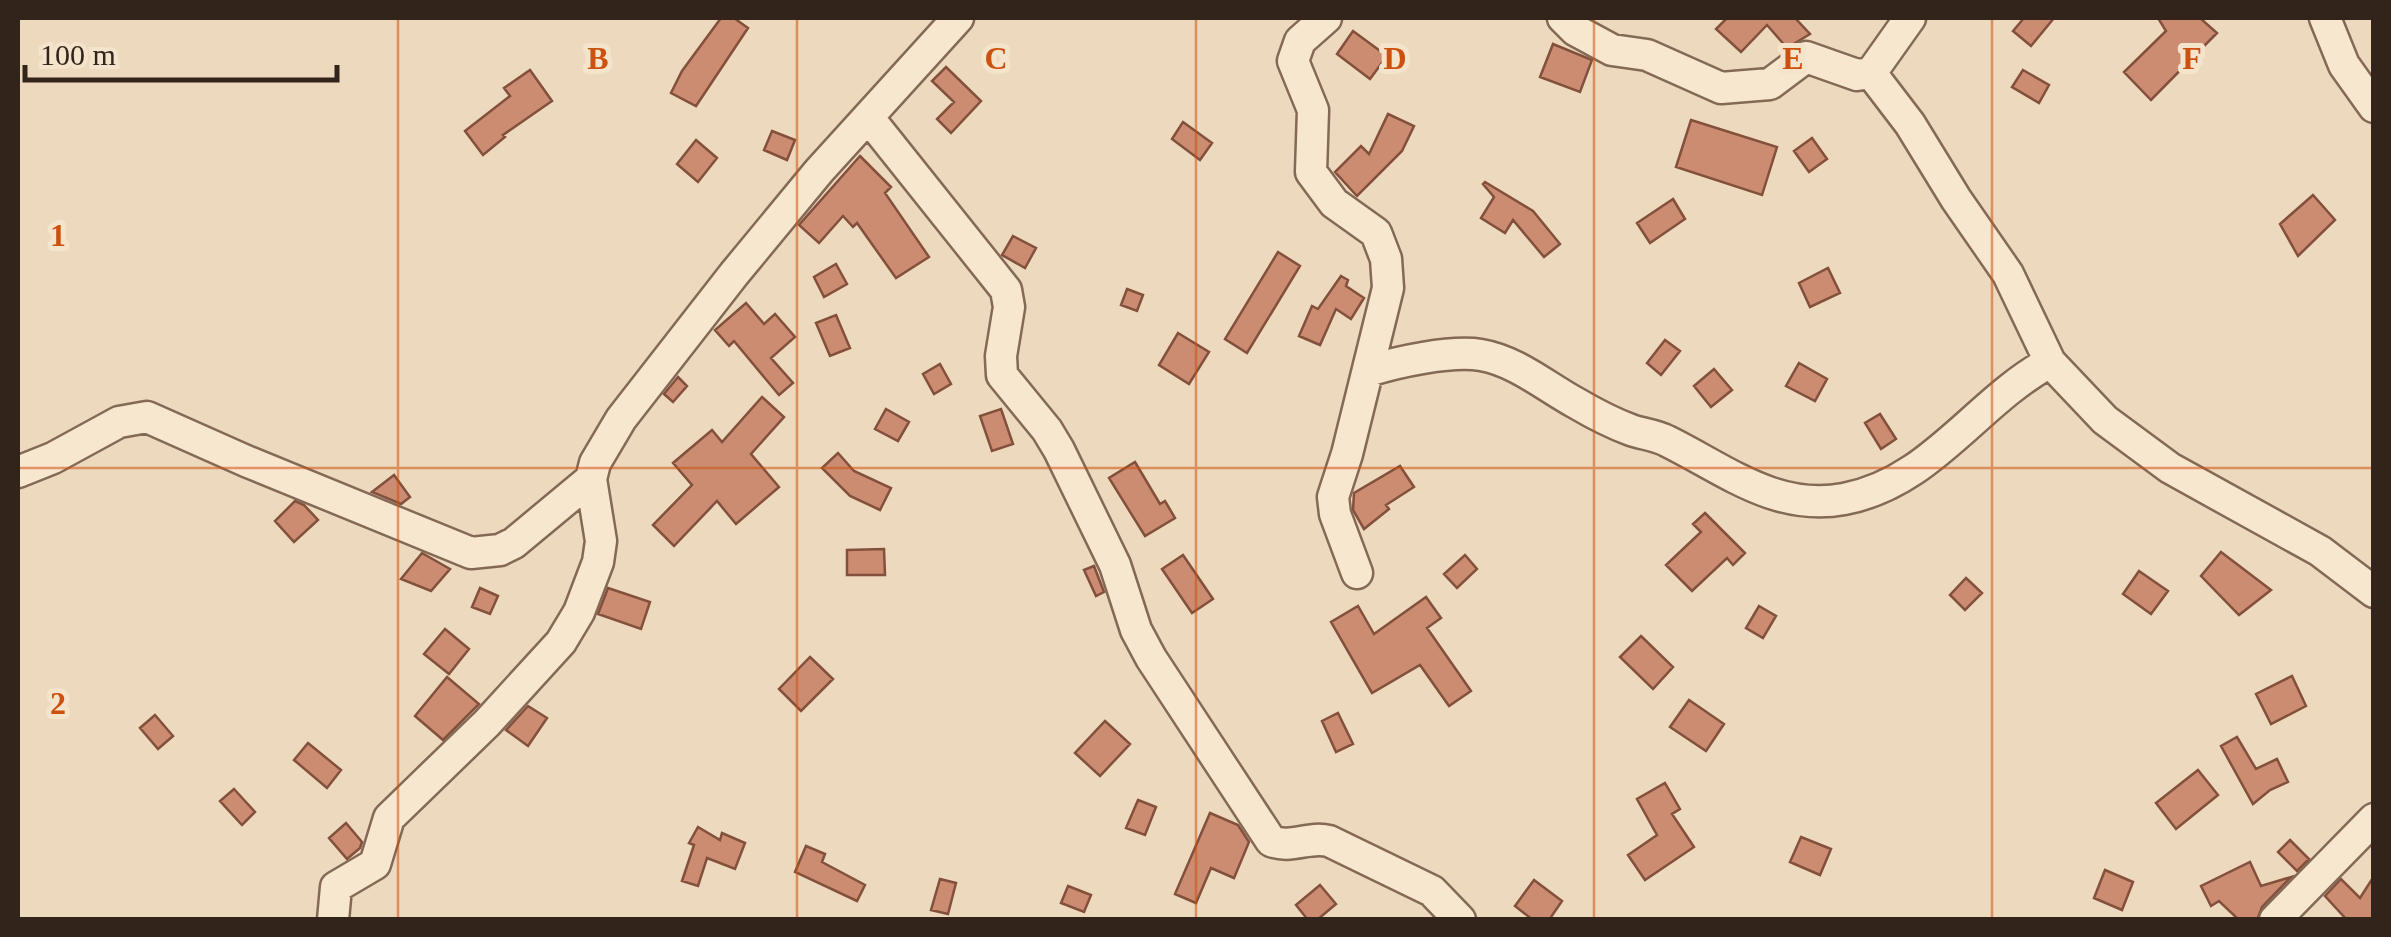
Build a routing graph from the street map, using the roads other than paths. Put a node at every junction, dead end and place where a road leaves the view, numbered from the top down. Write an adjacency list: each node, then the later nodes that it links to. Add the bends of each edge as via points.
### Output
1 (958, 18): 8 (street)
2 (1326, 18): 10 (street, via 1300,41 1293,61 1313,110 1310,172 1334,203 1376,233 1386,259 1388,288)
3 (1562, 18): 6 (street, via 1612,50 1647,54 1721,88 1770,84 1806,57 1856,75)
4 (1910, 18): 6 (street)
5 (2325, 18): 7 (street, via 2344,65)
6 (1872, 73): 9 (street, via 2000,262)
7 (2374, 108)
8 (868, 117): 12 (street, via 621,419); 17 (street, via 1006,290 1002,375 1060,450 1115,565 1136,630 1270,841 1329,840 1432,891)
9 (2050, 362): 10 (street, via 2022,377 1920,468 1890,485 1842,500 1798,501 1606,419 1480,354); 14 (street, via 2105,420 2170,468 2320,552)
10 (1368, 371): 13 (street, via 1334,497)
11 (18, 472): 12 (street, via 119,422 147,417 457,548 486,553 514,543)
12 (591, 479): 16 (street, via 601,540 579,612 561,642 487,723 390,818 375,864 336,888)
13 (1357, 573)
14 (2374, 592)
15 (2374, 819): 18 (street)
16 (332, 920)
17 (1460, 920)
18 (2275, 920)

